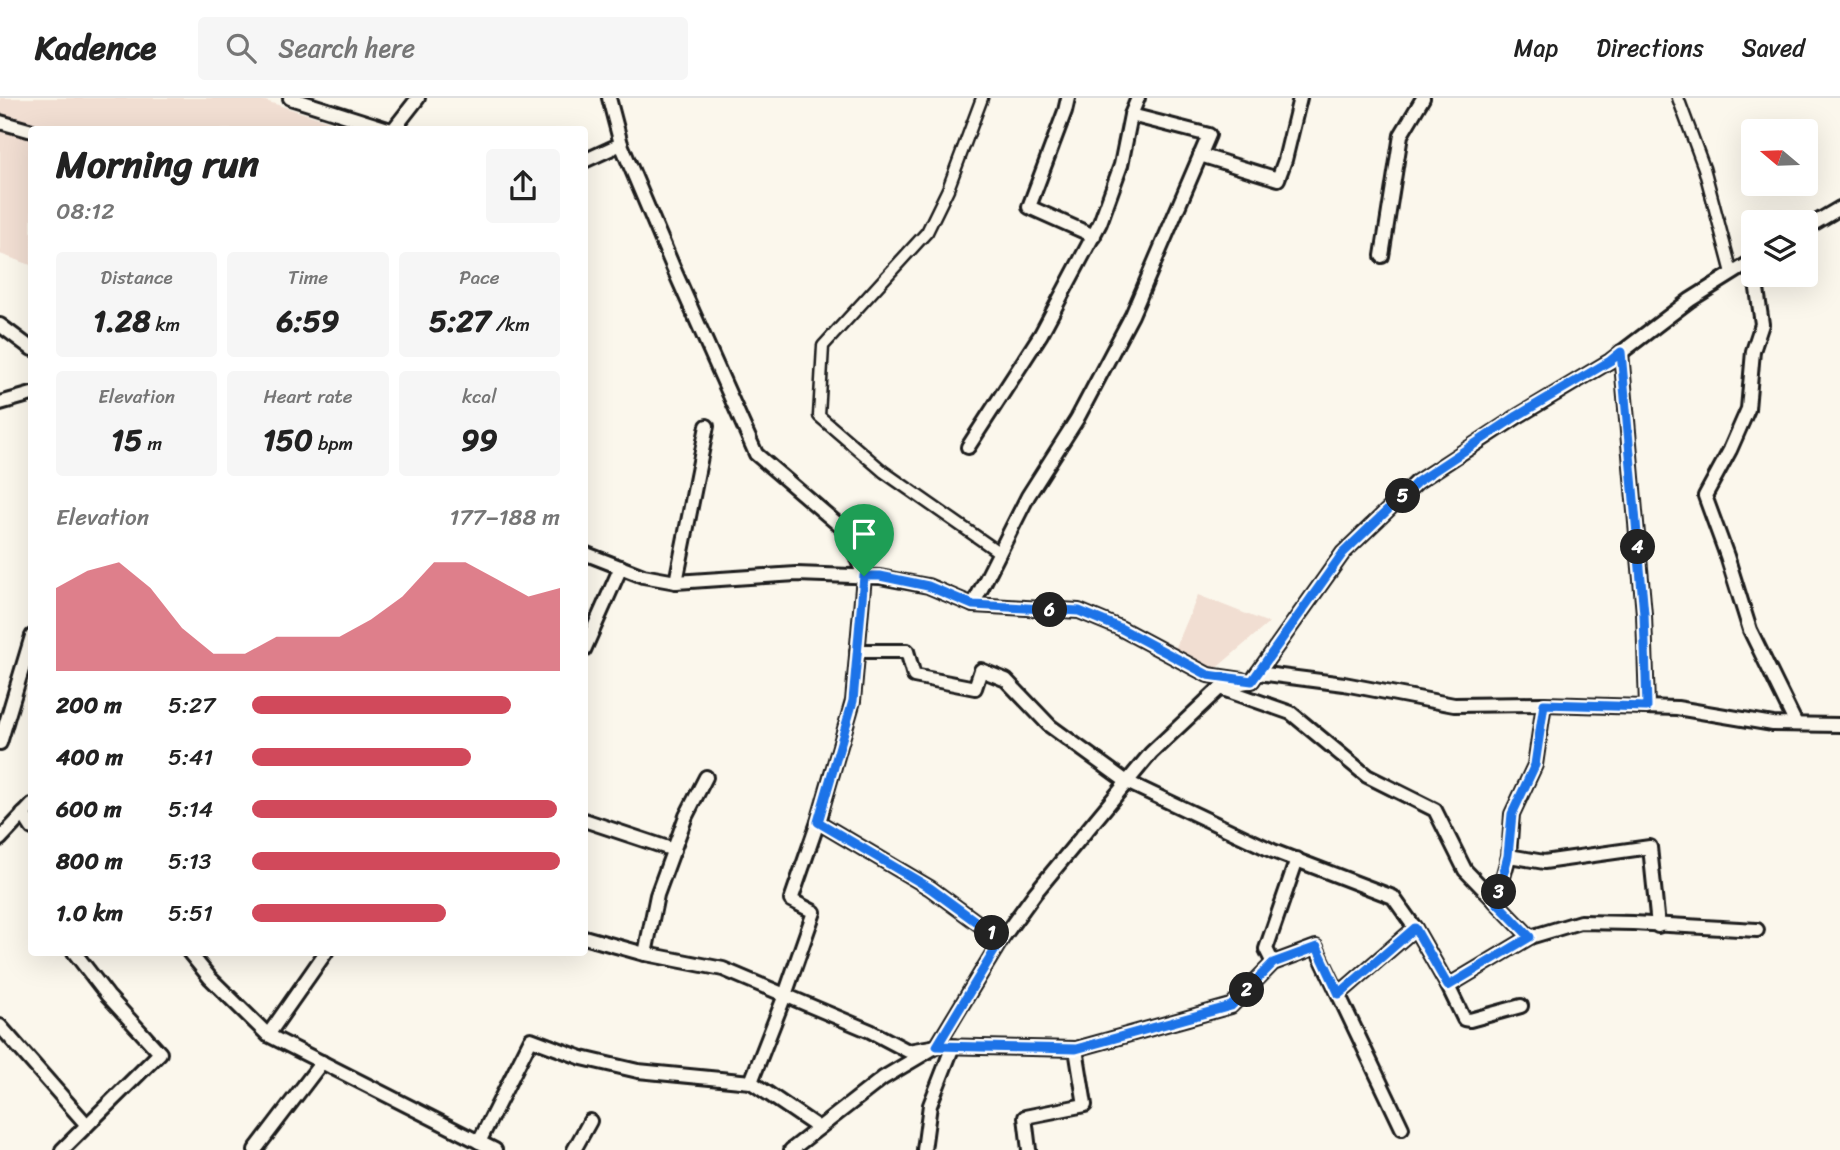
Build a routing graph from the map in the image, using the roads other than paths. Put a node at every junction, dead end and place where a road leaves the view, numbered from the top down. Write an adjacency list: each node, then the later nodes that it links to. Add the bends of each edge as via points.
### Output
1 (290, 98): 12 (street)
2 (418, 98): 13 (street)
3 (609, 98): 15 (street)
4 (982, 98): 32 (street, via 927,232 823,346 819,416 884,472)
5 (1068, 98): 20 (street, via 1030,207)
6 (1138, 98): 10 (street)
7 (1300, 98): 16 (street, via 1278,179)
8 (1423, 98): 21 (street, via 1401,135)
9 (1678, 98): 23 (street, via 1704,168)
10 (1131, 115): 16 (street, via 1209,135); 20 (street, via 1121,165)
11 (0, 122): 14 (street)
12 (379, 126)
13 (395, 126)
14 (28, 130)
15 (621, 144): 17 (street); 35 (street, via 756,454 846,531)
16 (1200, 155): 32 (street, via 1132,315)
17 (588, 159)
18 (1840, 208): 19 (street)
19 (1818, 221)
20 (1094, 236): 31 (street, via 1041,334)
21 (1382, 257)
22 (1741, 268): 23 (street)
23 (1732, 273): 27 (street)
24 (1757, 287): 45 (street, via 1762,324 1754,351 1748,409 1705,496 1750,630)
25 (0, 326): 26 (street)
26 (28, 346)
27 (1621, 352): 41 (street, via 1417,482 1343,553); 44 (street, via 1644,614)
28 (28, 395): 29 (street)
29 (0, 403)
30 (707, 426): 36 (street)
31 (968, 447)
32 (1000, 553): 37 (street)
33 (588, 555): 34 (street)
34 (621, 567): 36 (street); 38 (street)
35 (864, 576): 36 (street, via 796,574); 37 (street, via 928,586); 40 (street)
36 (677, 582)
37 (973, 605): 41 (street, via 1079,611 1208,675)
38 (588, 641)
39 (28, 649): 47 (street)
40 (857, 651): 49 (street, via 907,651 914,676 975,688 981,670 1006,680 1050,726); 52 (street, via 853,701)
41 (1255, 677): 42 (street); 43 (street, via 1344,684 1454,705)
42 (1220, 688): 49 (street); 57 (street, via 1291,713 1367,776 1435,810 1465,870)
43 (1544, 704): 44 (street); 55 (street, via 1535,765 1512,814)
44 (1647, 707): 45 (street)
45 (1796, 724): 46 (street)
46 (1840, 725)
47 (0, 743)
48 (706, 777): 54 (street)
49 (1127, 782): 56 (street); 63 (street, via 1034,893)
50 (27, 810): 53 (street)
51 (588, 821): 54 (street)
52 (818, 822): 63 (street, via 930,888); 71 (street, via 791,900 814,912)
53 (0, 839)
54 (674, 850): 64 (street, via 657,895)
55 (1508, 856): 57 (street); 58 (street, via 1544,862 1650,848)
56 (1297, 859): 59 (street, via 1393,897); 68 (street, via 1266,949)
57 (1496, 902): 61 (street)
58 (1658, 926): 60 (street); 61 (street, via 1580,922)
59 (1415, 928): 69 (street); 70 (street)
60 (1757, 930)
61 (1530, 937): 69 (street)
62 (588, 938): 64 (street)
63 (1001, 940): 75 (street)
64 (645, 954): 71 (street, via 723,969)
65 (77, 956): 81 (street, via 160,1053)
66 (192, 956): 74 (street)
67 (323, 956): 74 (street)
68 (1273, 963): 70 (street, via 1317,947); 77 (street, via 1231,1006)
69 (1448, 986): 72 (street, via 1464,1019)
70 (1339, 994): 83 (street)
71 (785, 995): 75 (street, via 908,1051); 79 (street)
72 (1521, 1006)
73 (0, 1026): 81 (street)
74 (268, 1035): 78 (street)
75 (937, 1046): 76 (street); 82 (street, via 883,1078)
76 (953, 1046): 77 (street); 90 (street, via 930,1105)
77 (1076, 1049): 91 (street, via 1085,1105 1025,1117)
78 (322, 1062): 84 (street); 86 (street)
79 (751, 1082): 82 (street); 84 (street, via 638,1071 582,1058 531,1039)
80 (590, 1121): 88 (street)
81 (87, 1125): 85 (street)
82 (819, 1128): 89 (street)
83 (1402, 1128)
84 (479, 1142): 87 (street)
85 (62, 1150)
86 (255, 1150)
87 (495, 1150)
88 (574, 1150)
89 (791, 1150)
90 (925, 1150)
91 (1029, 1150)

